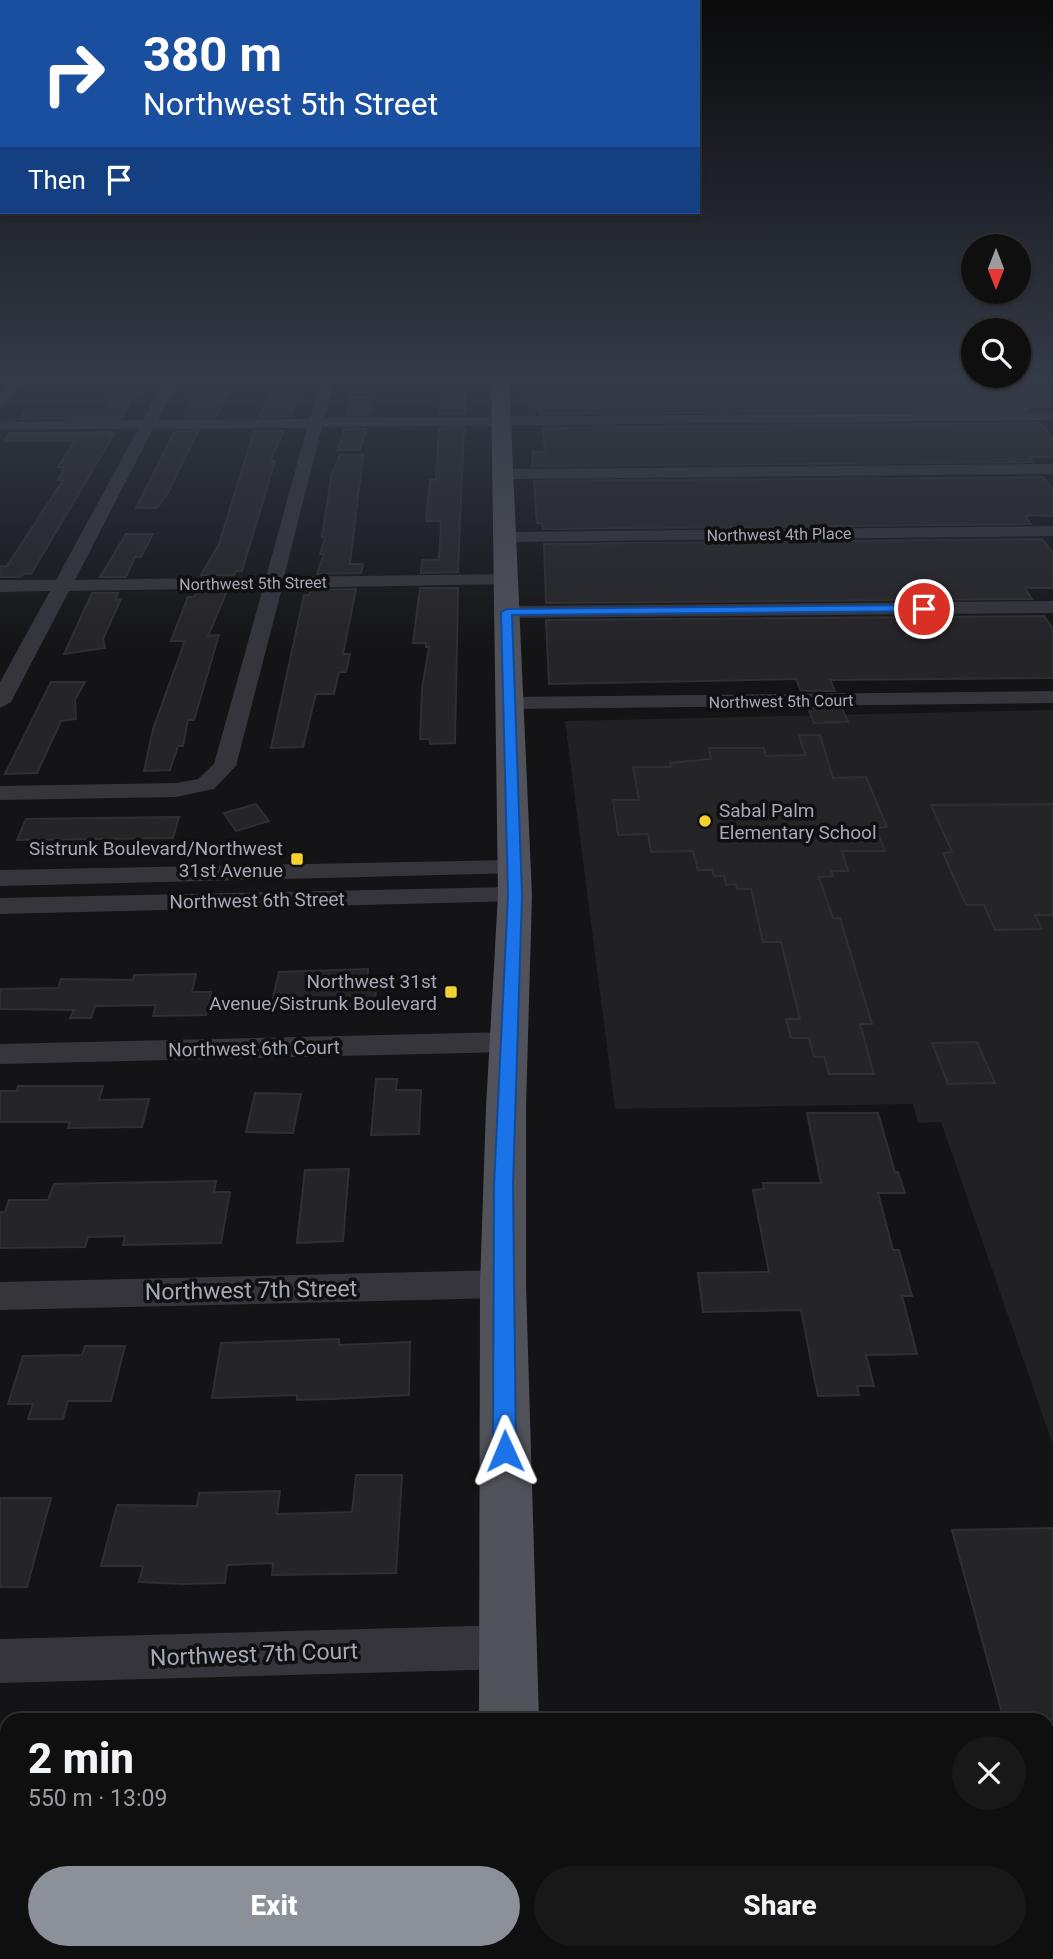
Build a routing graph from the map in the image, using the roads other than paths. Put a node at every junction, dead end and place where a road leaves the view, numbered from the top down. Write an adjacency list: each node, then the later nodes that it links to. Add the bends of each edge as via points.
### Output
1 (123, 469): 10 (street)
2 (305, 469): 9 (street)
3 (503, 469): 5 (main road)
4 (1007, 469): 5 (street)
5 (503, 474): 7 (main road)
6 (1053, 531): 7 (street, Northwest 4th Place)
7 (505, 537): 8 (main road)
8 (506, 580): 9 (street, Northwest 5th Street); 13 (main road)
9 (275, 582): 10 (street, Northwest 5th Street); 17 (street, via 225,766 206,784 176,790)
10 (62, 585): 11 (street, Northwest 5th Street); 15 (street)
11 (0, 586)
12 (1053, 607): 13 (street)
13 (507, 612): 16 (main road)
14 (1053, 697): 16 (street, Northwest 5th Court)
15 (0, 702)
16 (509, 704): 19 (main road)
17 (0, 793)
18 (0, 878): 19 (street, Northwest 6th Street)
19 (515, 882): 20 (street, Northwest 6th Street); 21 (main road)
20 (0, 906)
21 (509, 1042): 22 (street, Northwest 6th Court); 23 (main road)
22 (0, 1054)
23 (503, 1284): 24 (street, Northwest 7th Street); 25 (main road)
24 (0, 1296)
25 (508, 1647): 26 (street, Northwest 7th Court); 27 (main road)
26 (0, 1661)
27 (509, 1713)

